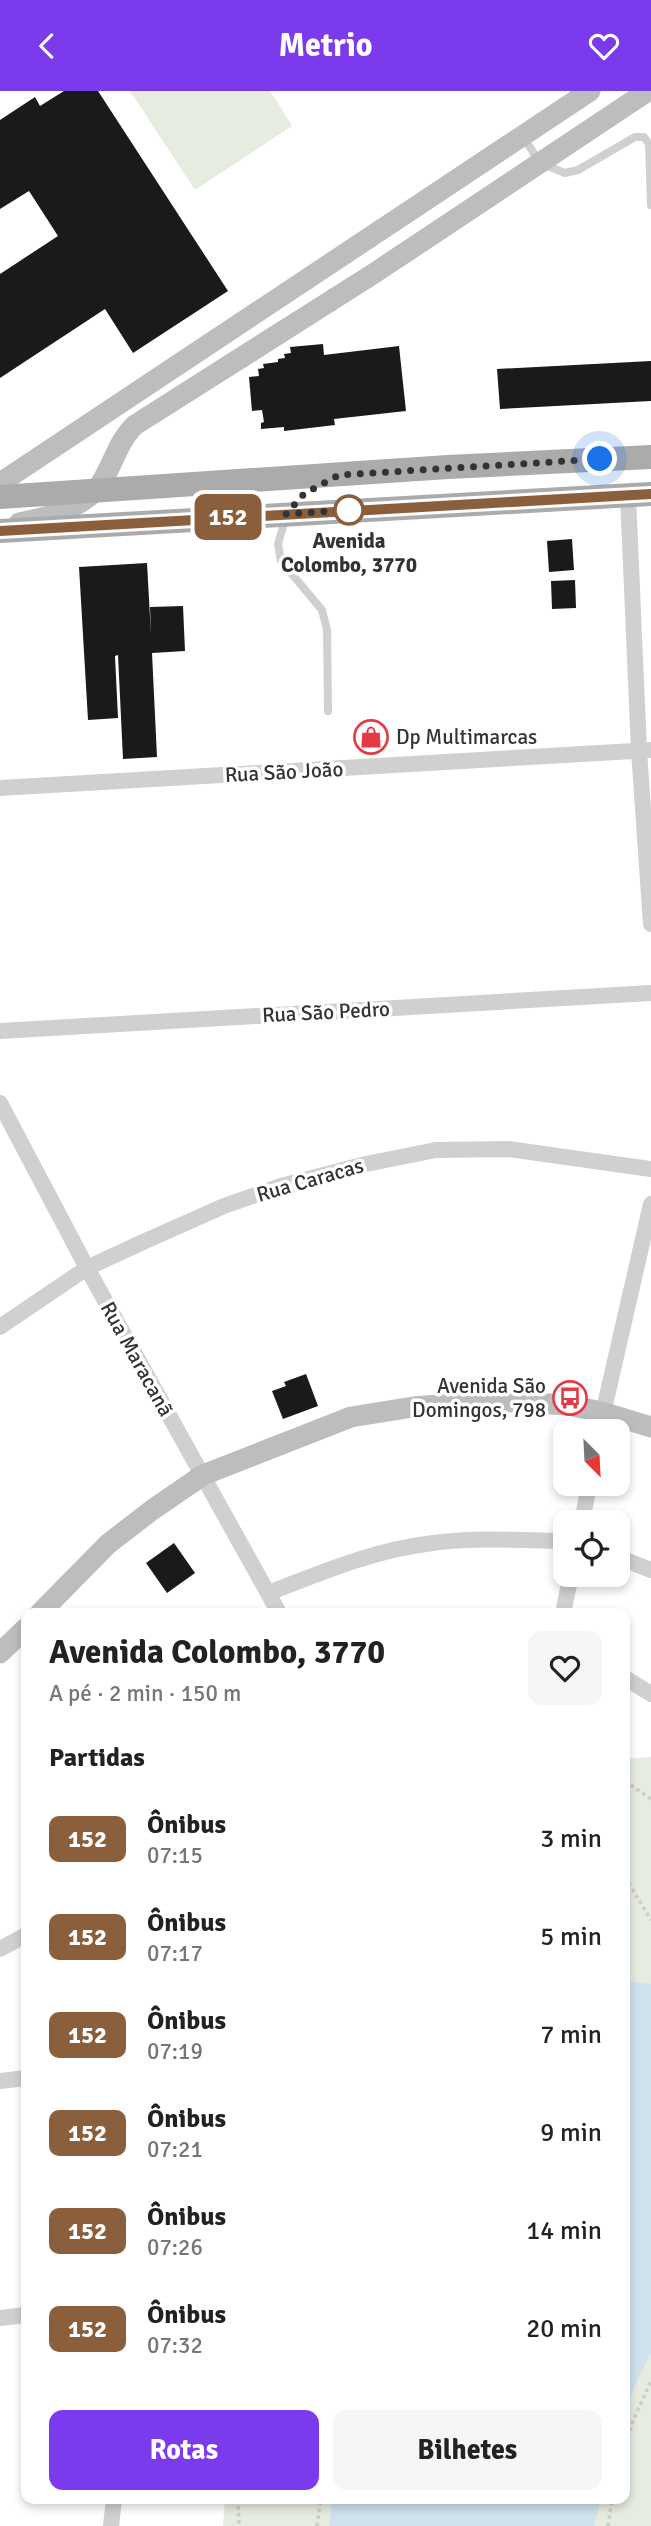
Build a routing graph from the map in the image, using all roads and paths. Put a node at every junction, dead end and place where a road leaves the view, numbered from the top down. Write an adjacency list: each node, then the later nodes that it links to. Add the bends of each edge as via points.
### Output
1 (590, 91): 3 (main road)
2 (648, 91): 4 (main road)
3 (522, 136): 4 (lane); 6 (main road)
4 (540, 163): 5 (lane, via 565,173 578,170 635,137 644,137 649,144); 7 (main road)
5 (651, 205)
6 (376, 233): 7 (main road); 10 (main road)
7 (394, 260): 11 (main road, via 135,425)
8 (651, 457): 9 (main road)
9 (339, 475): 11 (main road); 14 (main road, via 304,494)
10 (0, 483)
11 (96, 490): 13 (main road); 15 (main road, via 55,514)
12 (640, 495): 14 (main road); 17 (street)
13 (0, 497)
14 (286, 514): 15 (main road); 16 (lane, via 278,544 281,561 322,610 327,630)
15 (0, 529)
16 (328, 711)
17 (645, 751): 18 (street, Rua São João); 19 (street)
18 (0, 788)
19 (651, 924)
20 (651, 993): 21 (street, Rua São Pedro)
21 (0, 1031)
22 (0, 1103): 25 (street, Rua Maracanã)
23 (651, 1168): 25 (street, Rua Caracas, via 508,1149 436,1150 281,1186 224,1206)
24 (651, 1204): 28 (street)
25 (86, 1268): 26 (street, Rua Caracas); 31 (street, Rua Maracanã)
26 (0, 1327)
27 (594, 1419): 31 (main road, via 568,1405 492,1401 413,1407 351,1417)
28 (601, 1419)
29 (630, 1425): 30 (main road)
30 (651, 1427)
31 (203, 1475): 36 (street, Rua Maracanã); 37 (main road, via 108,1544)
32 (553, 1541): 36 (street, via 426,1543 373,1555)
33 (630, 1562): 34 (street)
34 (651, 1570)
35 (568, 1587): 39 (street)
36 (268, 1593): 38 (street, Rua Maracanã)
37 (45, 1608)
38 (276, 1608)
39 (564, 1608)
40 (21, 1633): 41 (main road)
41 (0, 1653)
42 (630, 1681): 43 (street)
43 (651, 1694)
44 (630, 1784): 45 (path)
45 (651, 1799)
46 (630, 1885): 47 (path)
47 (651, 1920)
48 (21, 1938): 49 (street)
49 (0, 1949)
50 (21, 2079): 51 (street)
51 (0, 2081)
52 (21, 2316): 53 (street)
53 (0, 2318)
54 (651, 2381): 55 (path)
55 (630, 2431)
56 (113, 2504): 60 (street)
57 (238, 2504): 61 (path)
58 (320, 2504): 62 (path)
59 (611, 2504): 63 (path)
60 (111, 2526)
61 (239, 2526)
62 (317, 2526)
63 (608, 2526)

